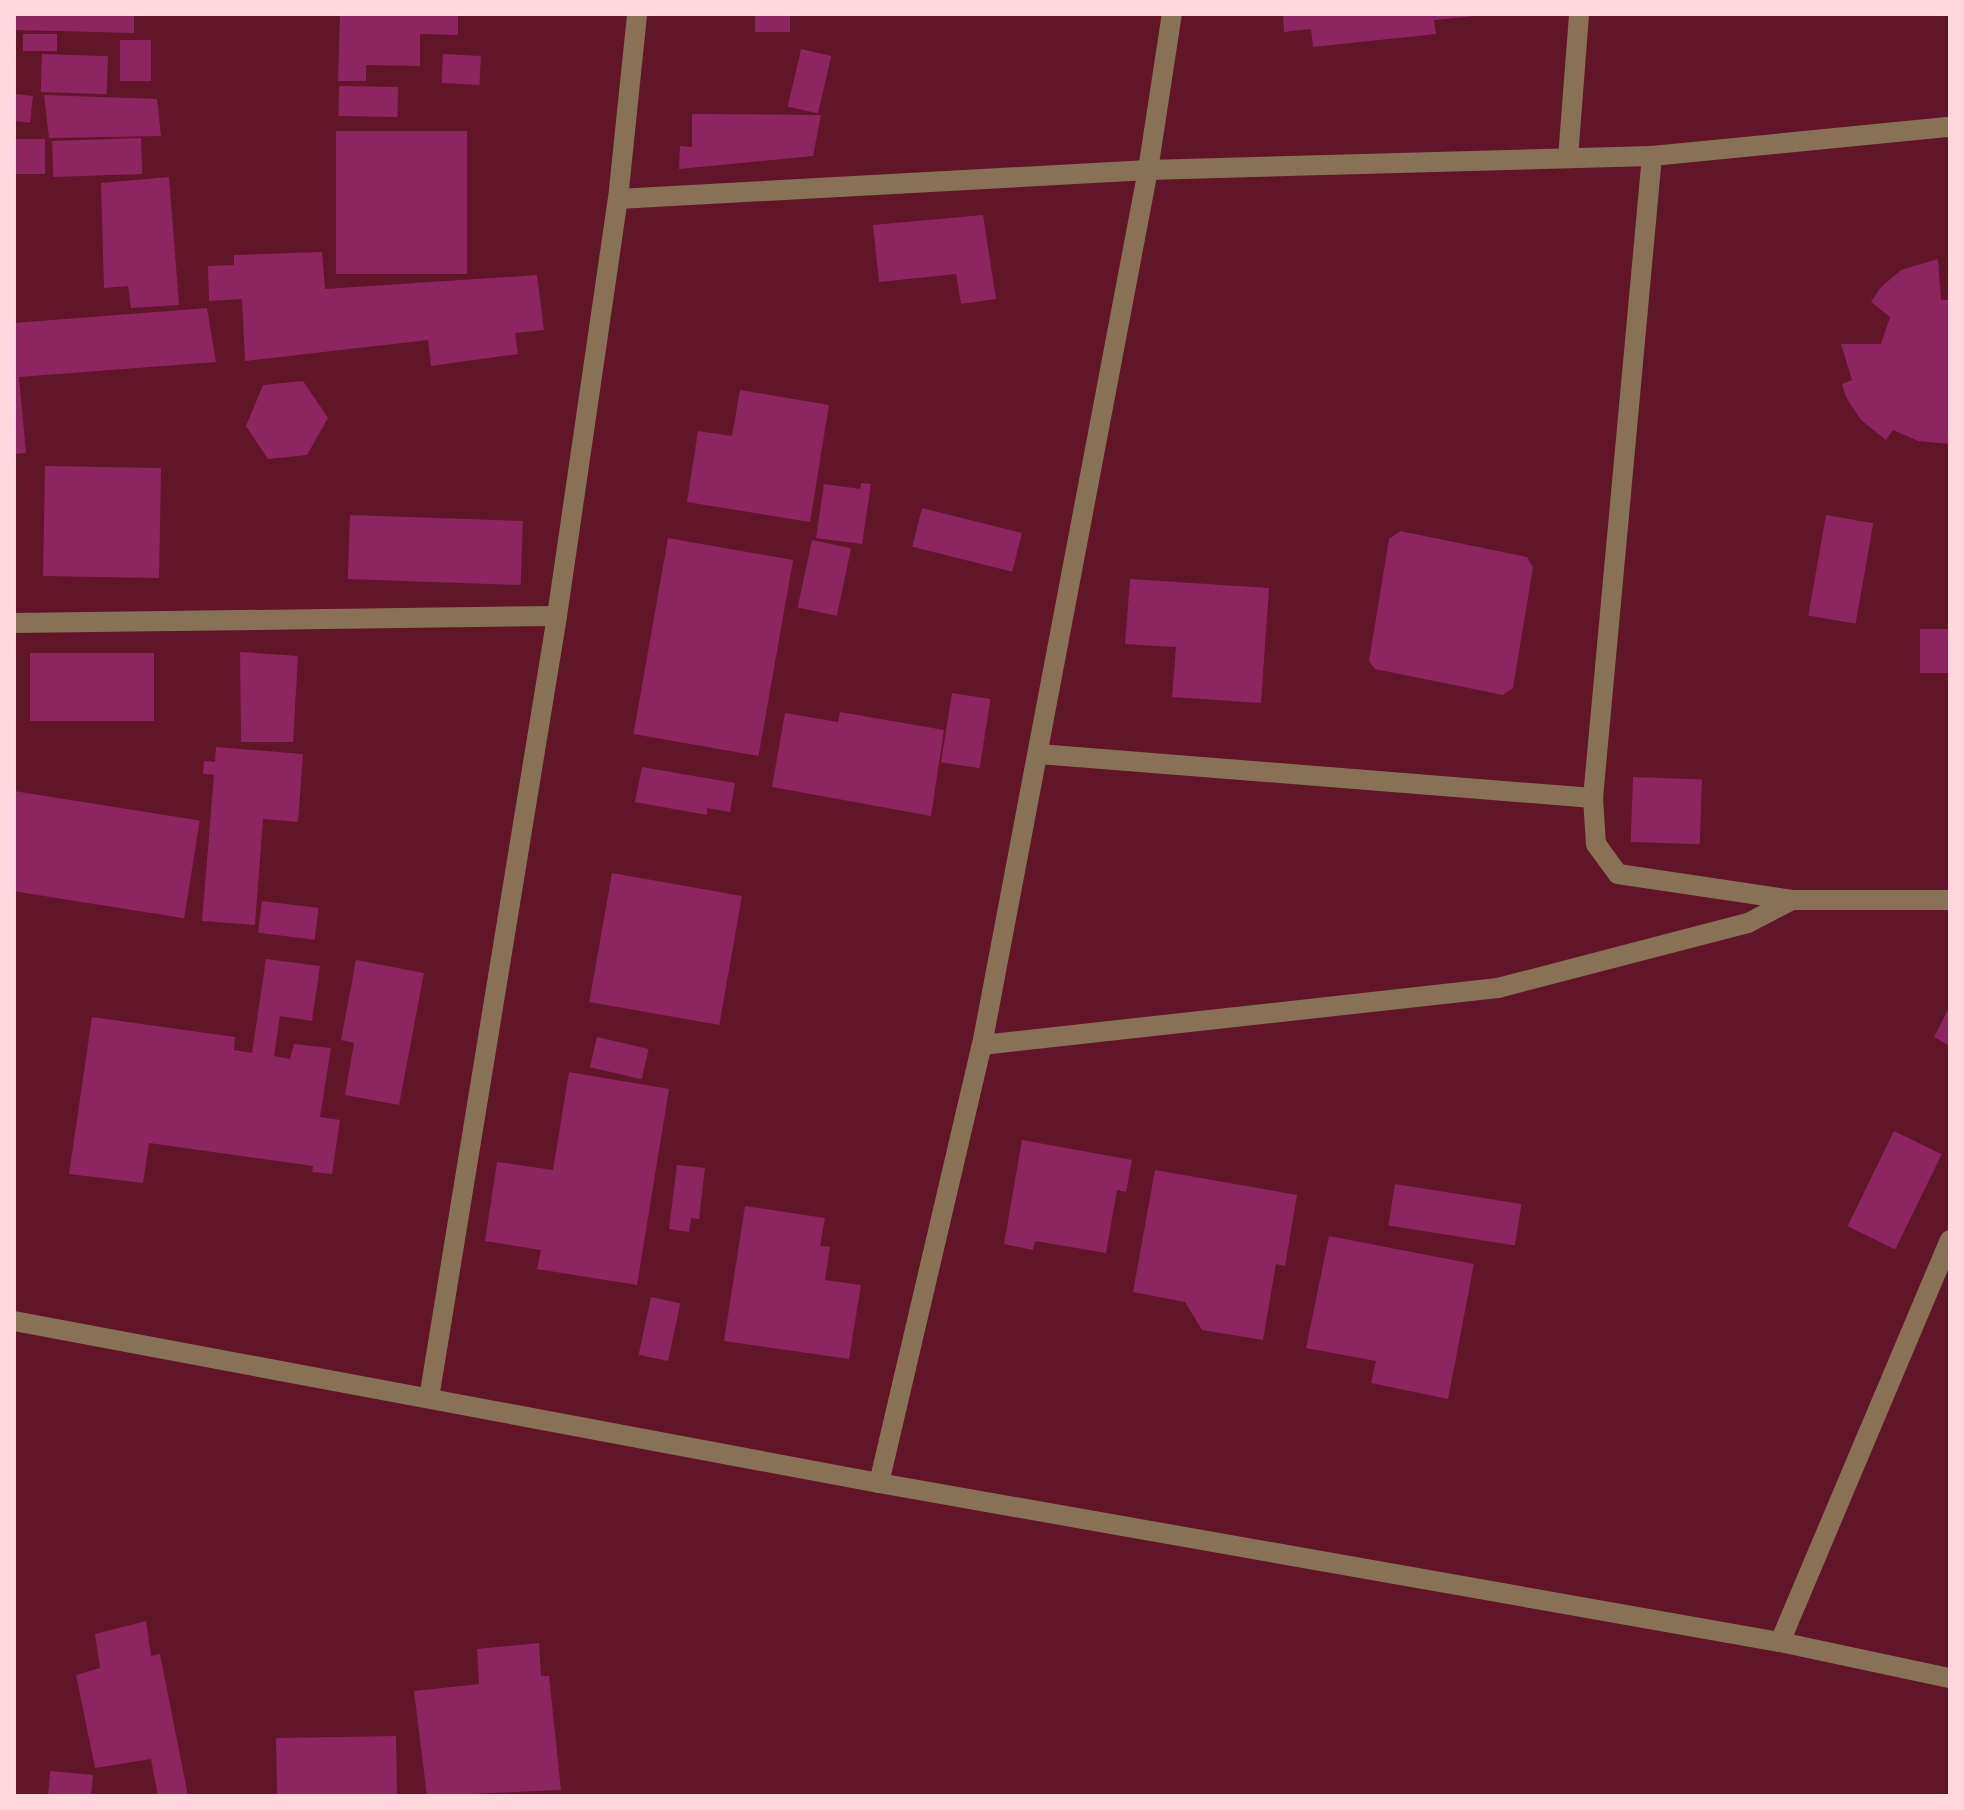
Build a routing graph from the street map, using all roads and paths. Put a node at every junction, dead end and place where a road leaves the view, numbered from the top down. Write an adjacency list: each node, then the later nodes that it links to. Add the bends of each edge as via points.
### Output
1 (637, 14): 8 (street)
2 (1172, 14): 7 (street)
3 (1579, 14): 6 (street)
4 (1950, 127): 5 (street)
5 (1652, 156): 6 (street); 12 (street)
6 (1568, 158): 7 (street)
7 (1148, 170): 8 (street); 11 (street)
8 (618, 199): 9 (street)
9 (557, 616): 10 (street); 18 (street)
10 (14, 623)
11 (1039, 754): 12 (street); 15 (street)
12 (1593, 798): 13 (street, via 1596,844 1618,874)
13 (1792, 900): 14 (street); 15 (street, via 1748,923 1498,988)
14 (1950, 900)
15 (982, 1045): 19 (street)
16 (1950, 1240): 20 (street)
17 (14, 1321): 18 (street)
18 (429, 1398): 19 (street)
19 (879, 1483): 20 (street)
20 (1780, 1642): 21 (street)
21 (1950, 1678)

